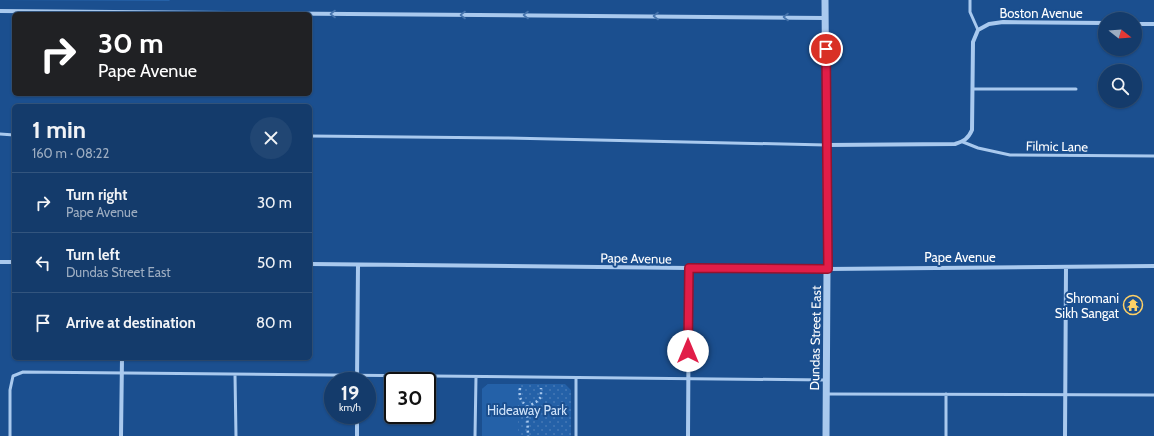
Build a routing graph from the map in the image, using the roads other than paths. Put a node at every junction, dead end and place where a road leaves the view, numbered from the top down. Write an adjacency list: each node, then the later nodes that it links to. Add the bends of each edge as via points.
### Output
1 (825, 0): 6 (street, Dundas Street East)
2 (970, 0): 10 (lane, via 970,12)
3 (0, 11): 4 (street, one-way to 3)
4 (118, 12)
5 (312, 14): 6 (street, one-way to 5)
6 (825, 18): 17 (street, Dundas Street East)
7 (1098, 23): 10 (street, Boston Avenue, via 1003,22 989,24)
8 (1142, 24): 9 (street)
9 (1154, 24)
10 (978, 30): 11 (street, via 973,42)
11 (973, 89): 12 (lane); 16 (street, via 972,130)
12 (1076, 89)
13 (0, 134): 14 (lane)
14 (12, 135)
15 (312, 136): 17 (lane)
16 (963, 142): 17 (street, Filmic Lane); 18 (lane, Filmic Lane, via 1010,155)
17 (826, 145): 26 (street, Dundas Street East)
18 (1154, 156)
19 (0, 262): 20 (street)
20 (12, 262)
21 (312, 264): 22 (street, Pape Avenue)
22 (358, 265): 25 (street, Pape Avenue); 28 (street)
23 (1154, 266): 24 (street, Pape Avenue)
24 (1066, 267): 26 (street, Pape Avenue); 39 (street)
25 (689, 268): 26 (street, Pape Avenue); 35 (street)
26 (828, 269): 36 (street, Dundas Street East)
27 (122, 360): 29 (street)
28 (357, 372)
29 (121, 373): 30 (lane); 42 (lane, via 23,372 13,376 10,390); 43 (street)
30 (235, 375): 32 (lane); 44 (lane)
31 (476, 377): 33 (lane); 34 (lane); 46 (lane)
32 (324, 378)
33 (576, 378): 35 (lane); 47 (lane)
34 (376, 379)
35 (688, 379): 36 (lane); 48 (street)
36 (826, 380): 37 (street, Dundas Street East)
37 (826, 394): 38 (lane); 49 (street, Dundas Street East)
38 (946, 394): 39 (lane); 50 (lane)
39 (1065, 395): 40 (lane); 51 (street)
40 (1154, 395)
41 (357, 424): 45 (street)
42 (10, 436)
43 (121, 436)
44 (236, 436)
45 (357, 436)
46 (475, 436)
47 (576, 436)
48 (688, 436)
49 (826, 436)
50 (946, 436)
51 (1065, 436)

